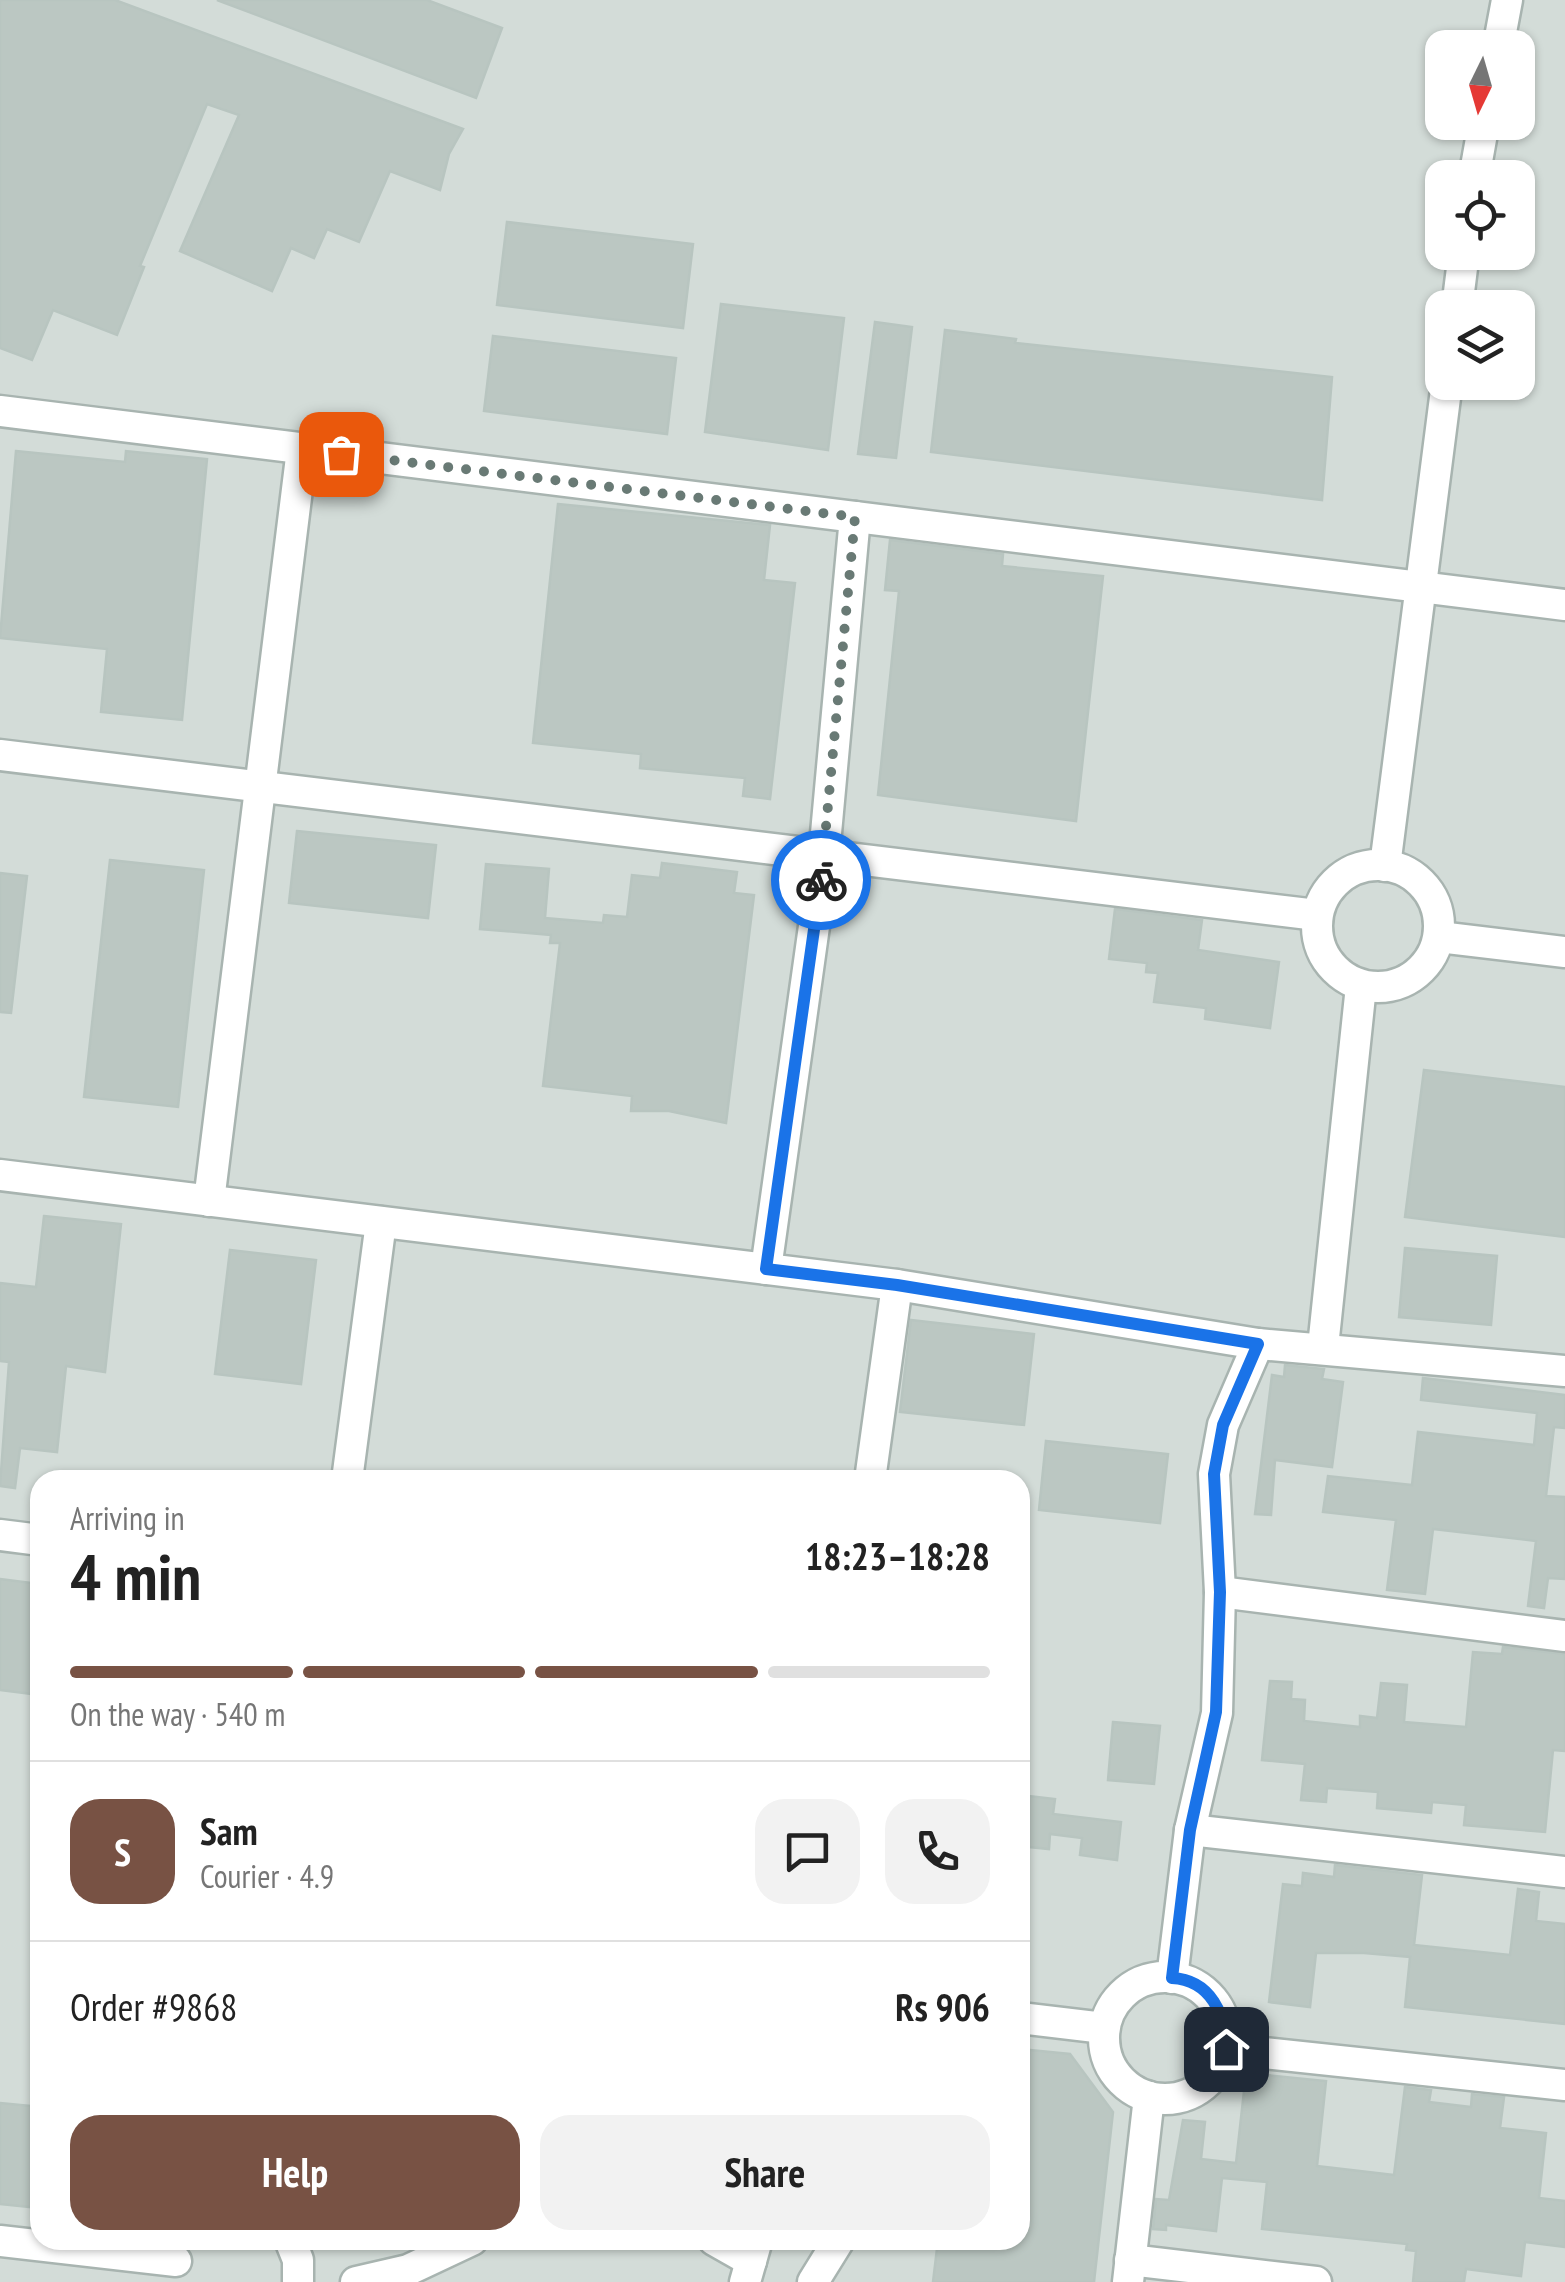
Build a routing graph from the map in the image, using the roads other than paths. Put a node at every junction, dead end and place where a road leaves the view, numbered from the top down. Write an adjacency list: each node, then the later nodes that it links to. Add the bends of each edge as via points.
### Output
1 (1507, 0): 2 (street)
2 (1501, 30)
3 (1445, 400): 7 (street)
4 (0, 412): 5 (street)
5 (302, 448): 6 (street); 10 (street)
6 (855, 517): 7 (street); 11 (street)
7 (1420, 587): 8 (street); 12 (street)
8 (1565, 605)
9 (0, 754): 10 (street)
10 (260, 786): 11 (street); 18 (street)
11 (824, 855): 13 (street); 20 (street)
12 (1385, 866): 13 (street, via 1344,874 1326,891); 14 (street, via 1413,875 1430,894)
13 (1316, 916): 16 (street, via 1327,961)
14 (1439, 936): 15 (street); 16 (street, via 1429,961 1410,978 1389,987)
15 (1565, 952)
16 (1361, 986): 23 (street)
17 (0, 1175): 18 (street)
18 (209, 1201): 19 (street)
19 (381, 1222): 20 (street); 25 (street)
20 (766, 1269): 21 (street)
21 (897, 1285): 22 (street); 26 (street)
22 (1258, 1344): 23 (street); 29 (street, via 1223,1425 1214,1474)
23 (1323, 1347): 24 (street)
24 (1565, 1371)
25 (347, 1470)
26 (871, 1470)
27 (0, 1535): 28 (street)
28 (30, 1539)
29 (1220, 1592): 30 (street); 31 (street, via 1216,1712)
30 (1565, 1636)
31 (1190, 1830): 32 (street); 33 (street)
32 (1565, 1872)
33 (1172, 1978): 35 (street, via 1132,1986 1114,2003); 36 (street, via 1200,1987 1218,2006)
34 (1030, 2019): 35 (street)
35 (1104, 2028): 38 (street, via 1114,2073)
36 (1226, 2049): 37 (street); 38 (street, via 1216,2073 1198,2090)
37 (1565, 2086)
38 (1148, 2098): 46 (street)
39 (0, 2241): 40 (street)
40 (30, 2244)
41 (81, 2250): 45 (street)
42 (294, 2250): 47 (street)
43 (451, 2250): 48 (street, via 408,2270)
44 (834, 2250): 49 (street)
45 (179, 2261)
46 (1129, 2271): 50 (street)
47 (298, 2282)
48 (356, 2282)
49 (813, 2282)
50 (1316, 2282)

